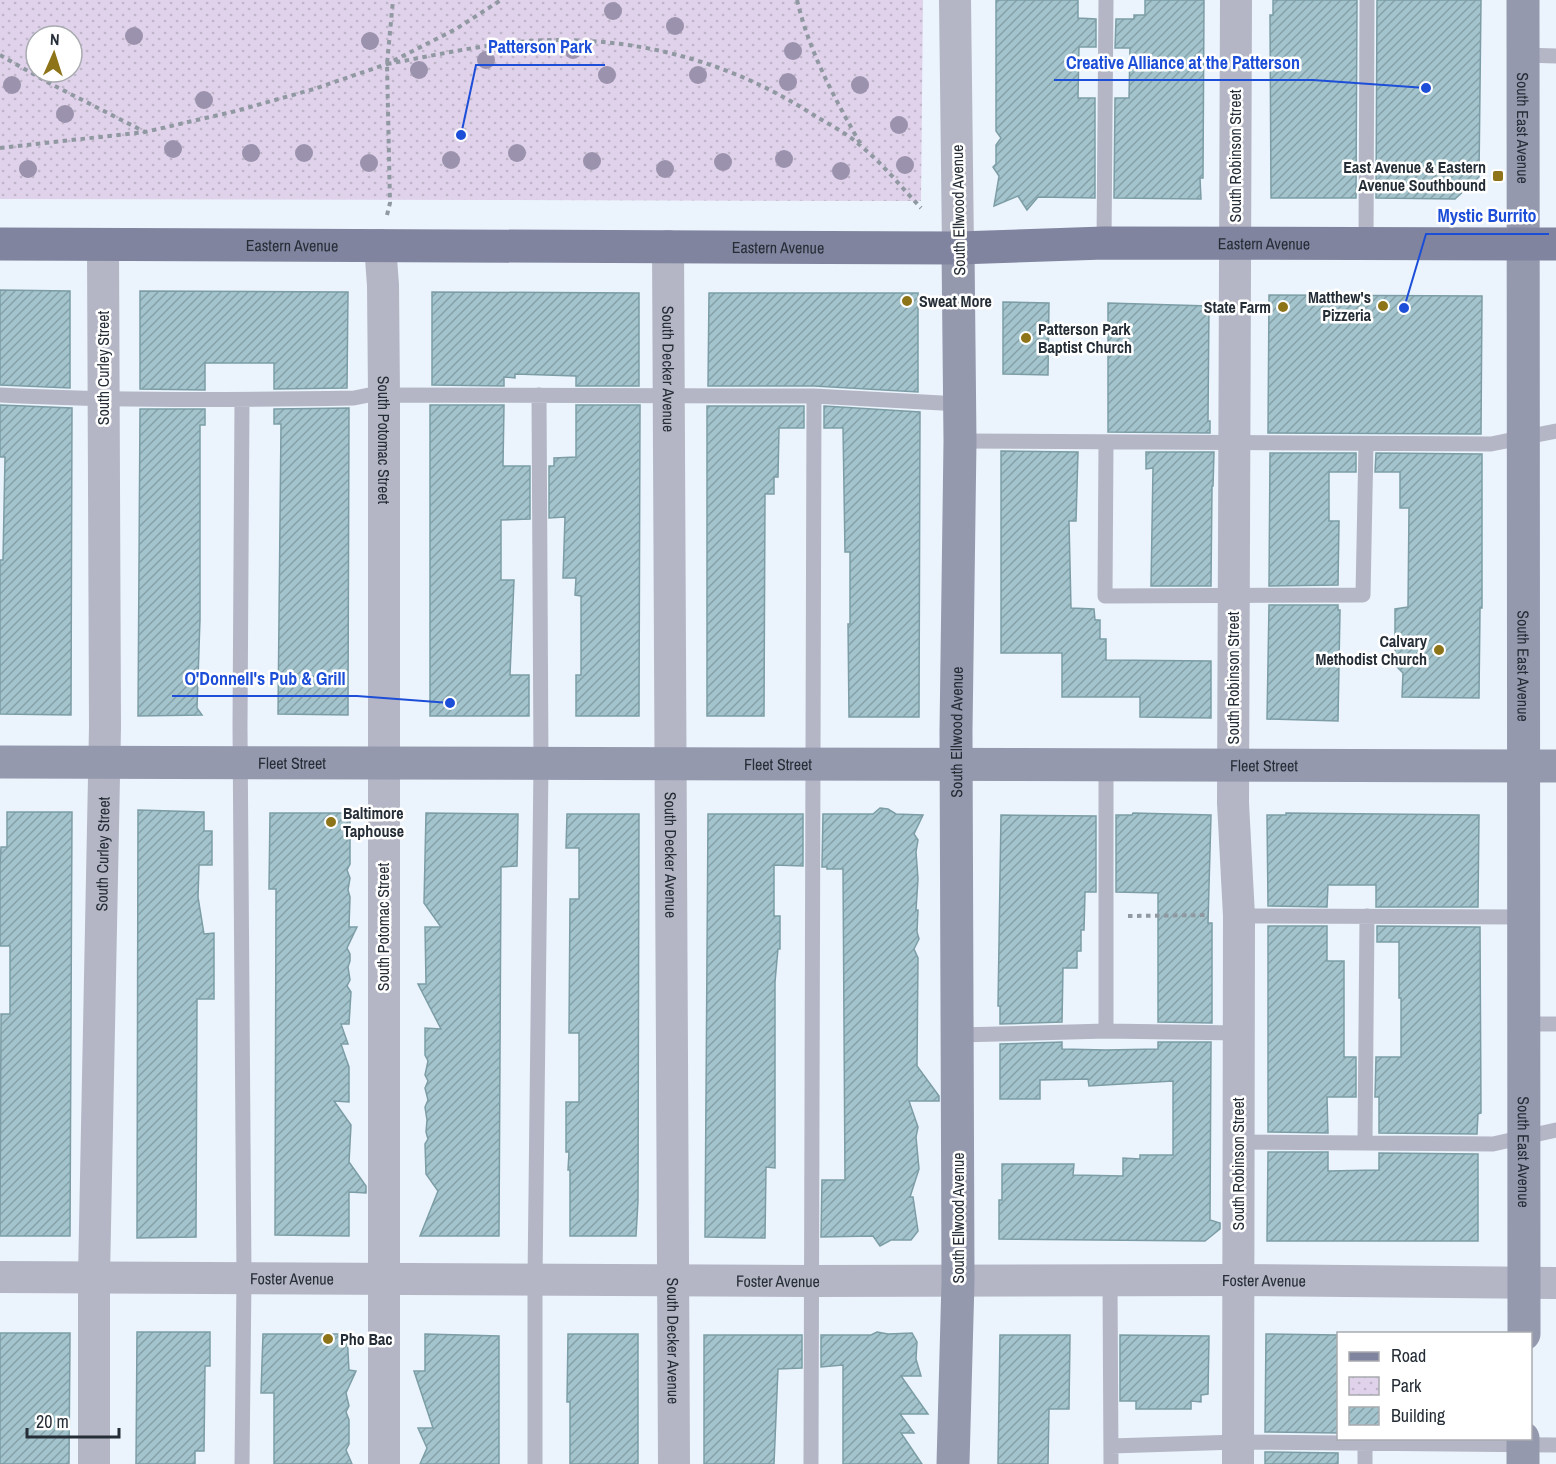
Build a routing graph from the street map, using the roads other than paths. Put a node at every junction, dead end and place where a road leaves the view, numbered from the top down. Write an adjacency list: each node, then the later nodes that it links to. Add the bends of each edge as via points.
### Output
1 (955, 0): 17 (street, South Ellwood Avenue)
2 (1106, 0): 8 (lane)
3 (1236, 0): 9 (street, South Robinson Street)
4 (1367, 0): 12 (lane)
5 (1523, 0): 6 (street, South East Avenue)
6 (1523, 55): 7 (lane); 13 (street, South East Avenue)
7 (1556, 56)
8 (1104, 243): 9 (main road, Eastern Avenue); 17 (main road, Eastern Avenue)
9 (1235, 243): 12 (main road, Eastern Avenue); 30 (street, South Robinson Street)
10 (0, 244): 11 (main road, Eastern Avenue)
11 (103, 244): 15 (main road, Eastern Avenue); 23 (street, South Curley Street)
12 (1366, 244): 13 (main road, Eastern Avenue)
13 (1523, 244): 14 (main road, Eastern Avenue); 27 (street, South East Avenue)
14 (1556, 244)
15 (380, 245): 16 (main road, Eastern Avenue); 19 (street, South Potomac Street)
16 (668, 246): 17 (main road, Eastern Avenue); 21 (street, South Decker Avenue)
17 (958, 248): 25 (street, South Ellwood Avenue)
18 (0, 395): 23 (lane)
19 (384, 395): 20 (lane); 24 (lane); 36 (street, South Potomac Street)
20 (539, 395): 21 (lane); 37 (lane)
21 (669, 396): 22 (lane); 38 (street, South Decker Avenue)
22 (814, 396): 25 (lane); 39 (lane)
23 (103, 399): 24 (lane); 34 (street, South Curley Street)
24 (242, 400): 35 (lane)
25 (960, 404): 28 (street, South Ellwood Avenue)
26 (1556, 431): 27 (lane)
27 (1523, 437): 31 (lane, via 1491,444); 43 (street, South East Avenue)
28 (960, 441): 29 (lane); 40 (street, South Ellwood Avenue)
29 (1106, 442): 30 (lane); 32 (lane, via 1105,596)
30 (1234, 443): 31 (lane); 32 (street, South Robinson Street)
31 (1366, 444): 32 (lane, via 1363,595)
32 (1233, 596): 42 (street, South Robinson Street)
33 (0, 762): 34 (street, Fleet Street)
34 (105, 762): 35 (street, Fleet Street); 58 (street, South Curley Street)
35 (240, 763): 36 (street, Fleet Street); 59 (lane)
36 (384, 763): 37 (street, Fleet Street); 60 (street, South Potomac Street)
37 (541, 764): 38 (street, Fleet Street); 61 (lane)
38 (670, 764): 39 (street, Fleet Street); 62 (street, South Decker Avenue)
39 (812, 764): 40 (street, Fleet Street); 65 (lane)
40 (957, 765): 41 (street, Fleet Street); 52 (street, South Ellwood Avenue)
41 (1106, 765): 42 (street, Fleet Street); 50 (lane)
42 (1233, 765): 43 (street, Fleet Street); 45 (street, South Robinson Street)
43 (1523, 766): 44 (street, Fleet Street); 47 (street, South East Avenue)
44 (1556, 766)
45 (1239, 916): 46 (lane); 51 (street, South Robinson Street)
46 (1367, 916): 47 (lane); 56 (lane)
47 (1523, 917): 48 (street, South East Avenue)
48 (1523, 1024): 49 (lane); 54 (street, South East Avenue)
49 (1556, 1024)
50 (1106, 1031): 51 (lane); 52 (lane)
51 (1238, 1033): 55 (street, South Robinson Street)
52 (958, 1035): 66 (street, South Ellwood Avenue)
53 (1556, 1130): 54 (lane)
54 (1523, 1136): 56 (lane, via 1493,1144); 67 (street, South East Avenue)
55 (1238, 1142): 56 (lane); 64 (street, South Robinson Street)
56 (1365, 1142)
57 (0, 1277): 58 (street, Foster Avenue)
58 (94, 1277): 59 (street, Foster Avenue); 75 (street, South Curley Street)
59 (244, 1277): 60 (street, Foster Avenue); 76 (lane)
60 (383, 1278): 61 (street, Foster Avenue); 77 (street, South Potomac Street)
61 (535, 1279): 62 (street, Foster Avenue); 78 (lane)
62 (673, 1280): 65 (street, Foster Avenue); 79 (street, South Decker Avenue)
63 (1110, 1280): 64 (street, Foster Avenue); 66 (street, Foster Avenue); 72 (lane)
64 (1238, 1280): 67 (street, Foster Avenue); 74 (street, South Robinson Street)
65 (812, 1281): 66 (street, Foster Avenue); 80 (lane)
66 (958, 1281): 81 (street, South Ellwood Avenue)
67 (1524, 1282): 68 (street, Foster Avenue); 69 (street, South East Avenue)
68 (1556, 1283)
69 (1524, 1332)
70 (1365, 1443): 73 (lane); 74 (lane); 83 (lane)
71 (1556, 1445): 73 (lane)
72 (1111, 1446): 74 (lane); 82 (lane)
73 (1523, 1449)
74 (1238, 1453)
75 (94, 1464)
76 (242, 1464)
77 (384, 1464)
78 (535, 1464)
79 (674, 1464)
80 (810, 1464)
81 (953, 1464)
82 (1111, 1464)
83 (1365, 1464)

